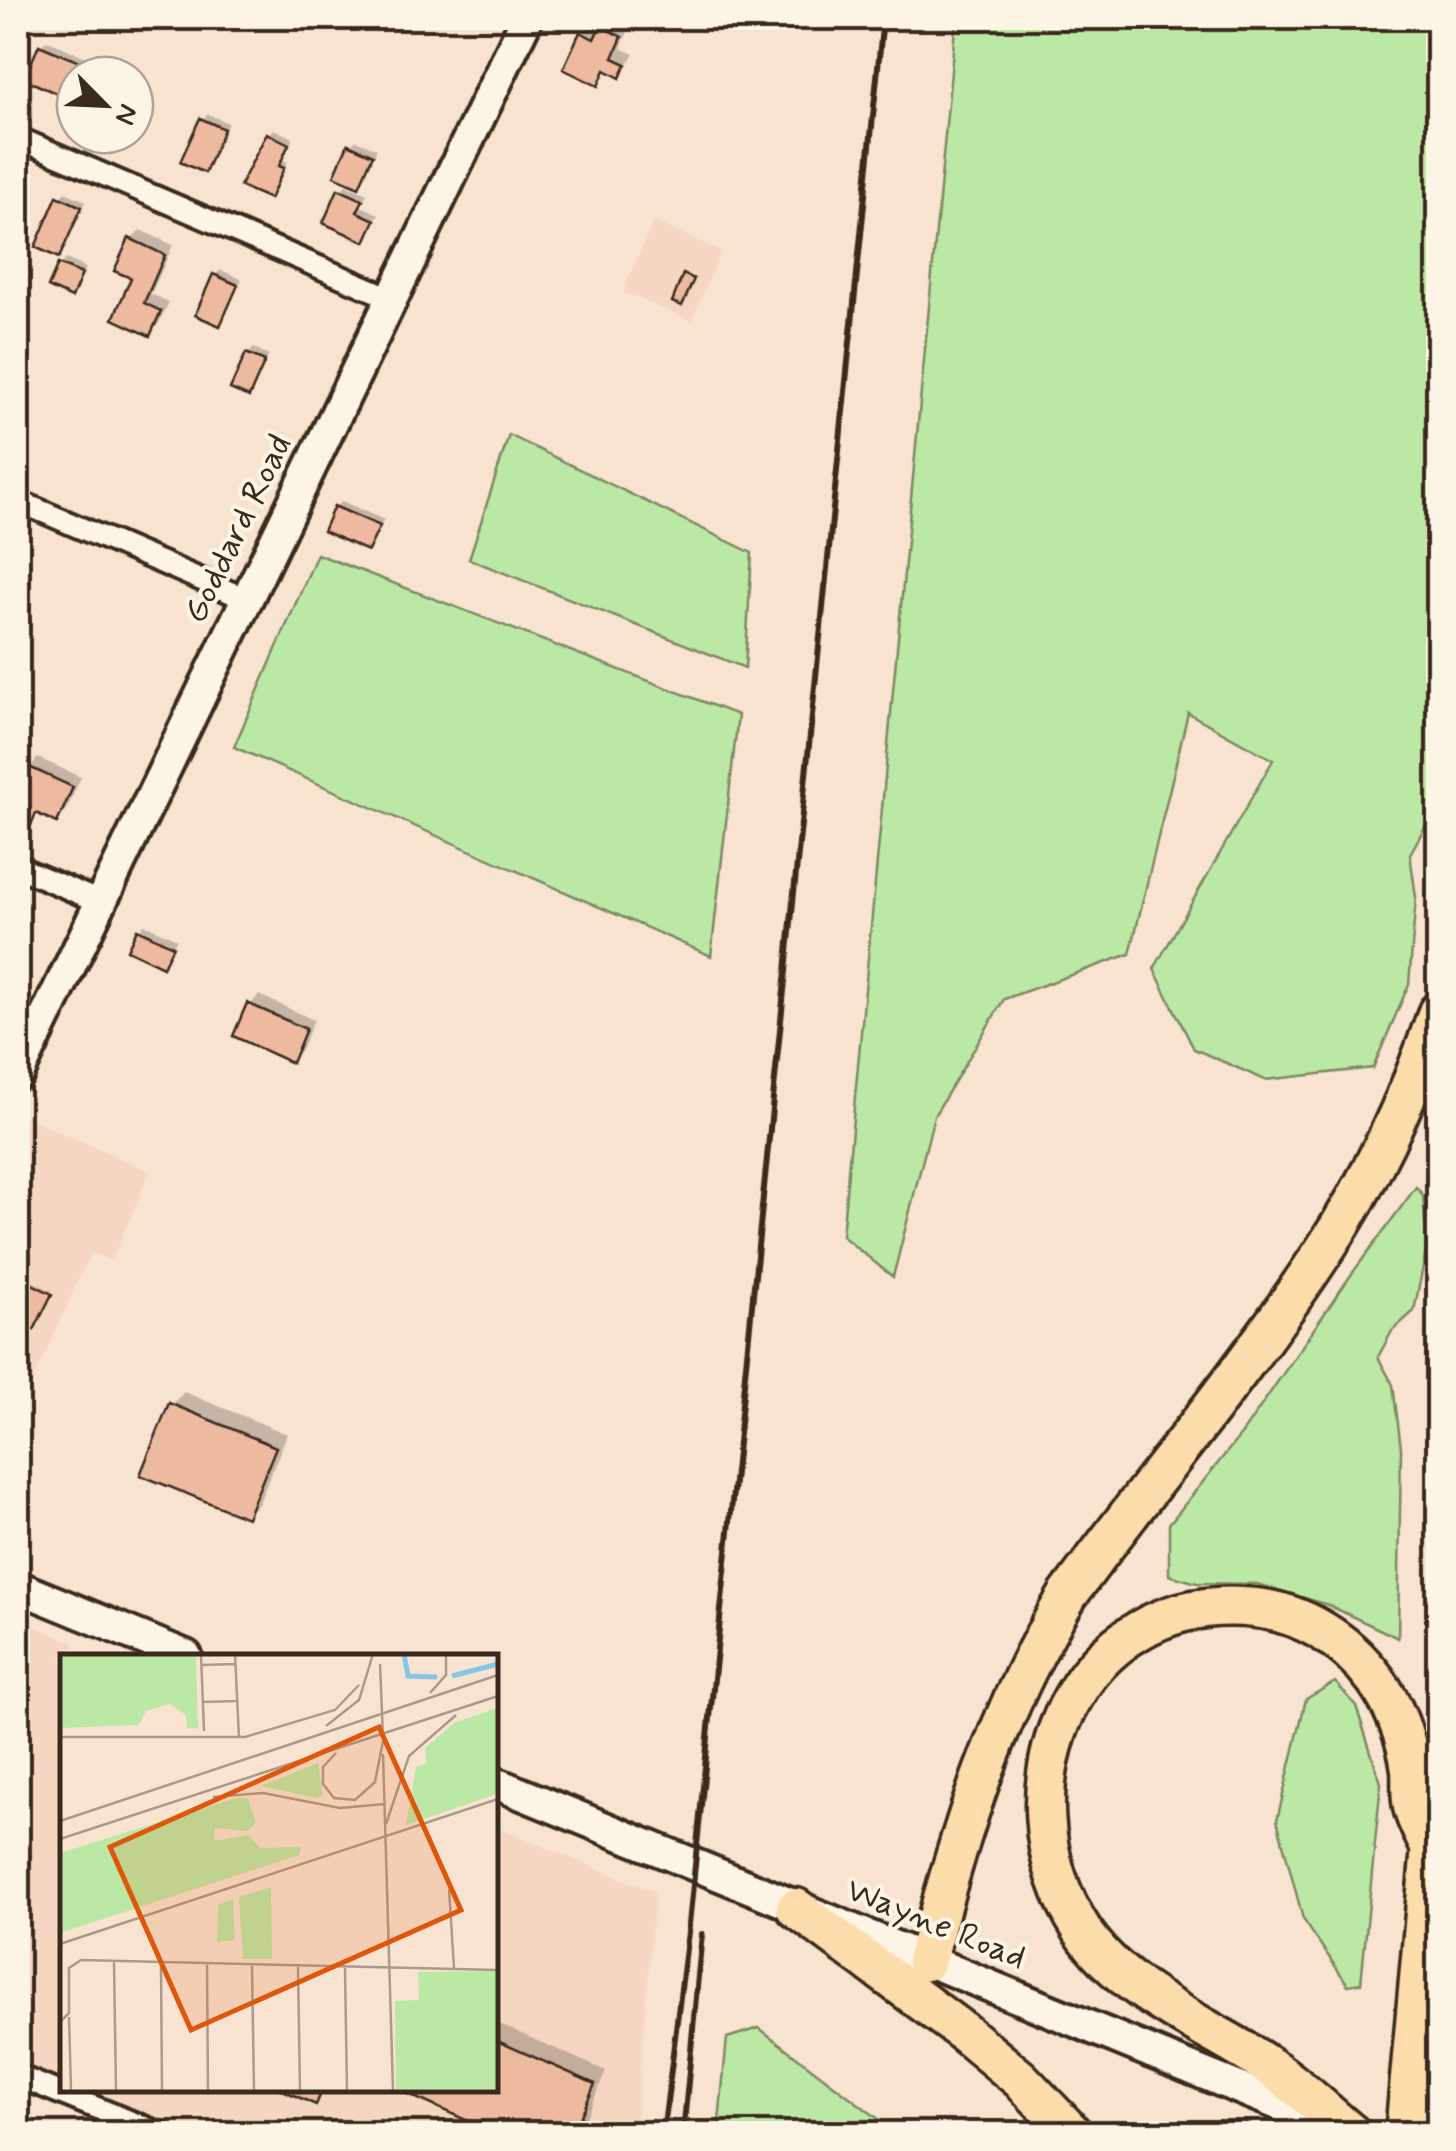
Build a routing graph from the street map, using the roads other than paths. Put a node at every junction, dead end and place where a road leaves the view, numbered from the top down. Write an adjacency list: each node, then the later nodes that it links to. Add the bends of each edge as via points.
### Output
1 (527, 18): 3 (main road, Goddard Road)
2 (18, 138): 3 (street)
3 (391, 298): 5 (main road, Goddard Road)
4 (18, 502): 5 (street)
5 (246, 598): 7 (main road, Goddard Road)
6 (18, 867): 7 (street)
7 (100, 902): 9 (main road, Goddard Road)
8 (1438, 1012): 16 (highway, via 1364,1184 1325,1250 1068,1595 1036,1648 983,1766)
9 (18, 1074)
10 (18, 1587): 11 (main road)
11 (181, 1654)
12 (1438, 1770): 14 (highway)
13 (498, 1784): 15 (main road, Wayne Road)
14 (1431, 1849): 20 (highway, via 1412,1807 1402,1734 1375,1680 1329,1634 1270,1609 1186,1610 1121,1642 1078,1688 1052,1746 1046,1831 1068,1906 1084,1932 1136,1985 1272,2068); 21 (highway)
15 (796, 1908): 16 (main road, Wayne Road); 19 (highway, via 962,2031)
16 (926, 1961): 20 (main road, Wayne Road)
17 (18, 2076): 18 (street)
18 (161, 2134)
19 (1073, 2134)
20 (1351, 2134)
21 (1404, 2134)

